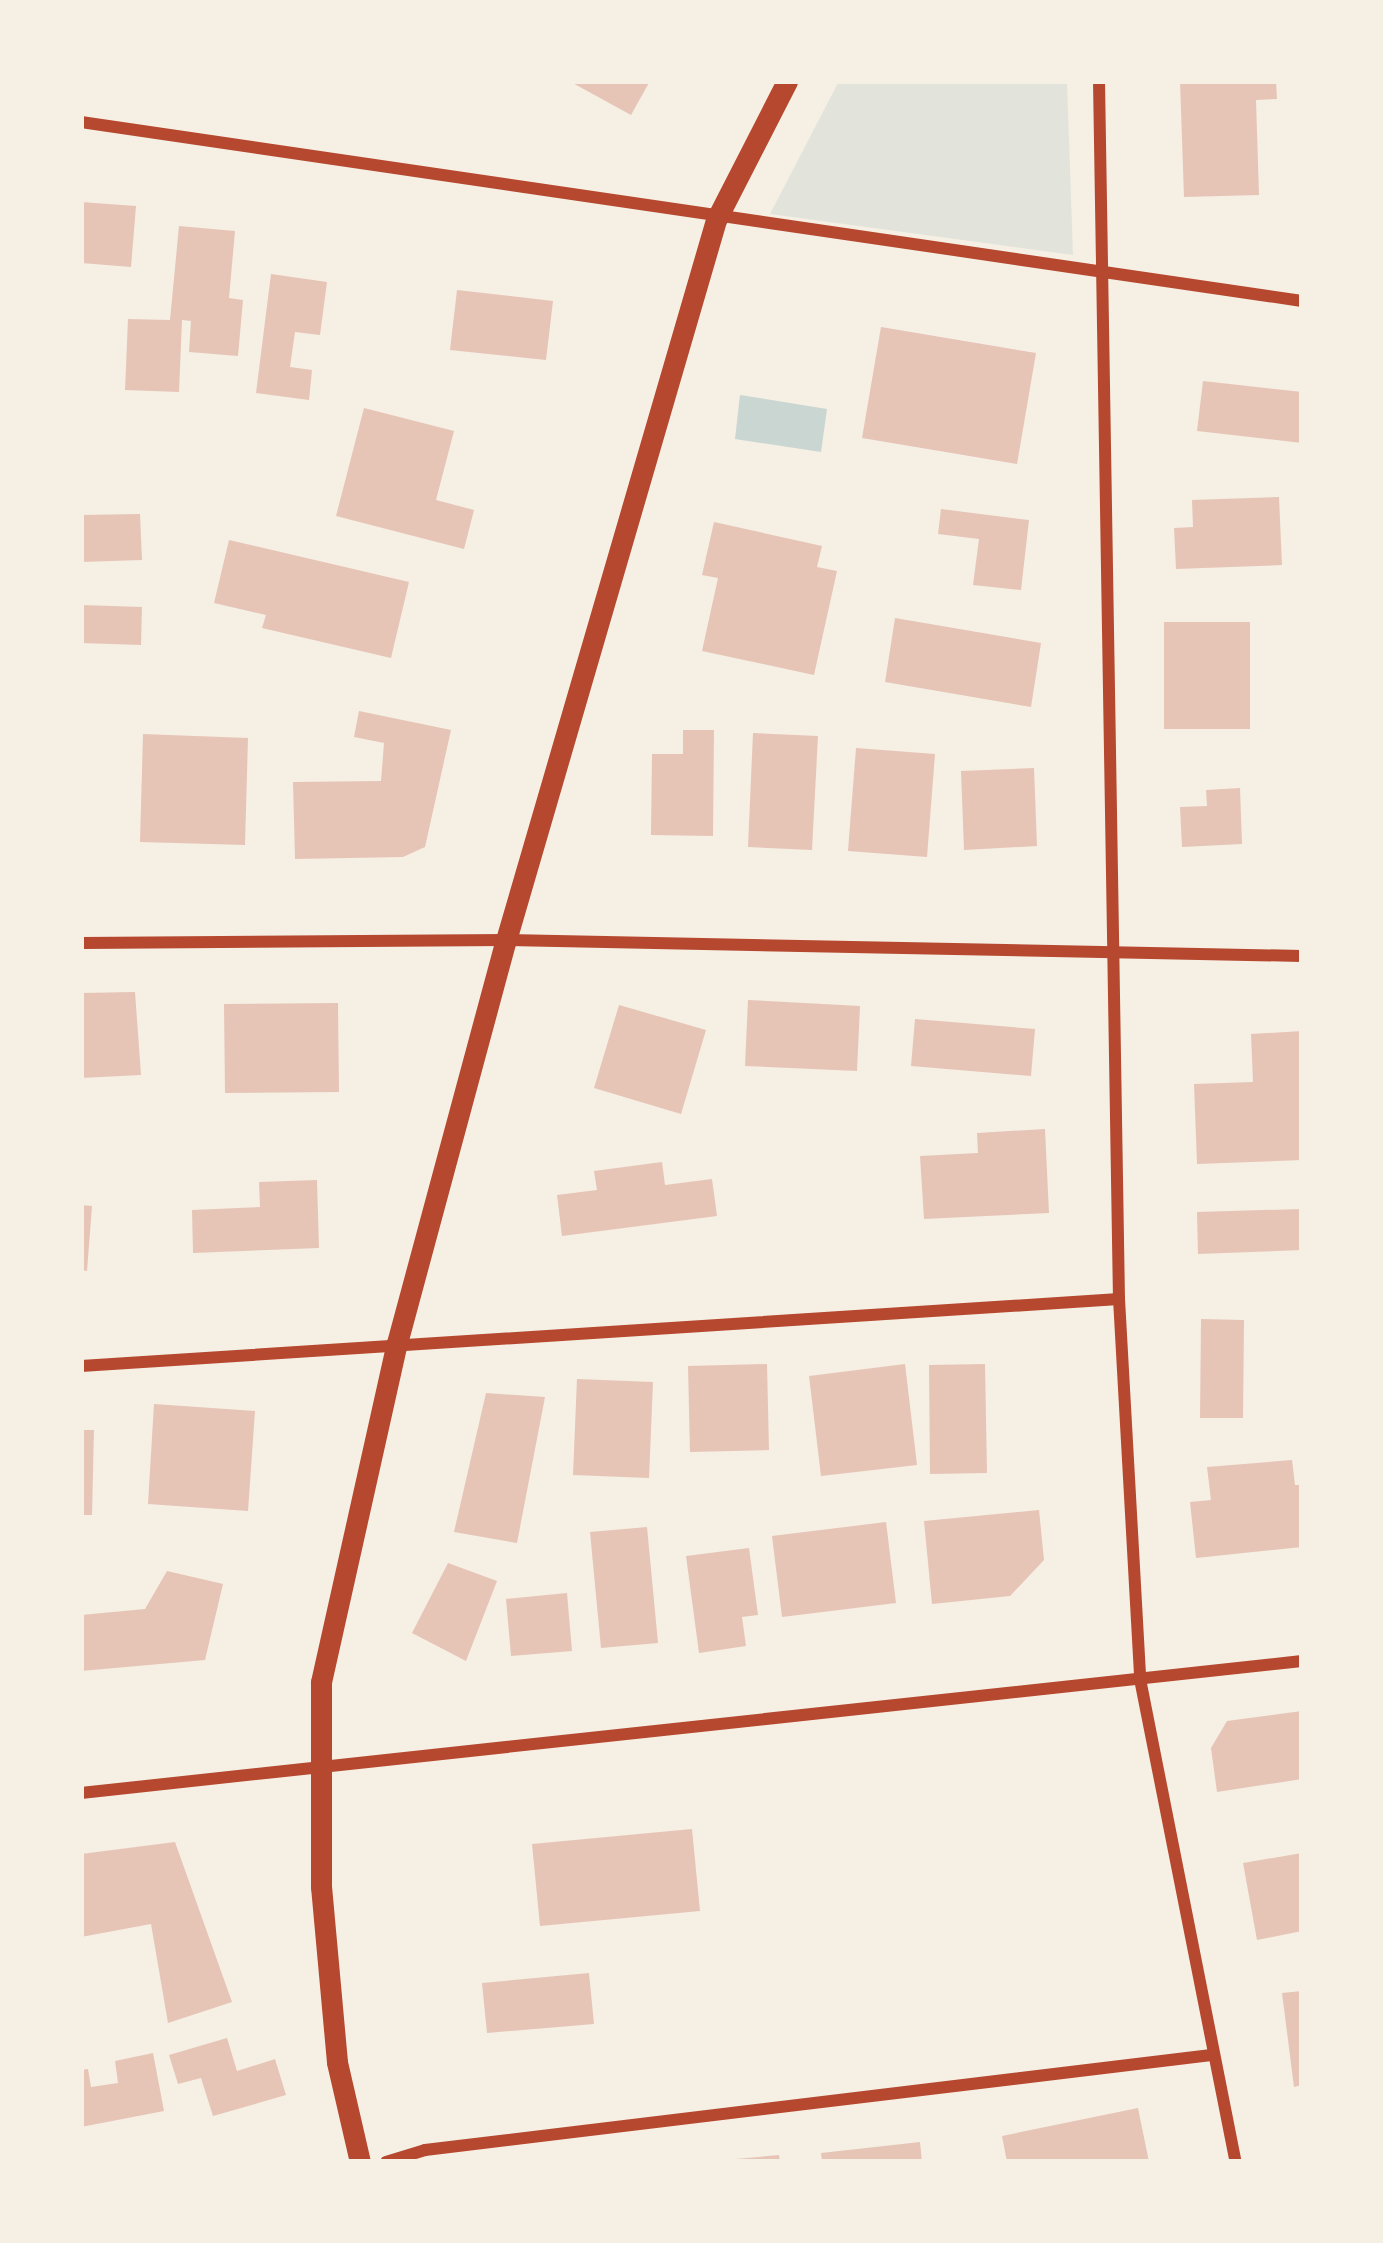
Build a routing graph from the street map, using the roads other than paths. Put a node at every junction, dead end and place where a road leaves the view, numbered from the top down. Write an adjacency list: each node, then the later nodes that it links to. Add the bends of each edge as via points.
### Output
1 (787, 81): 4 (street)
2 (1099, 81): 5 (street)
3 (81, 122): 4 (street)
4 (716, 220): 5 (street); 7 (street)
5 (1100, 274): 6 (street); 9 (street)
6 (1302, 301)
7 (506, 940): 8 (street); 9 (street); 12 (street)
8 (81, 943)
9 (1119, 954): 10 (street); 11 (street)
10 (1302, 956)
11 (1119, 1299): 12 (street); 15 (street)
12 (397, 1343): 13 (street); 16 (street, via 320,1682)
13 (81, 1366)
14 (1302, 1660): 15 (street)
15 (1140, 1679): 16 (street); 18 (street)
16 (322, 1768): 17 (street); 19 (street, via 321,1887 337,2062)
17 (81, 1793)
18 (1211, 2055): 20 (street, via 424,2150); 21 (street)
19 (360, 2162)
20 (386, 2162)
21 (1236, 2162)

